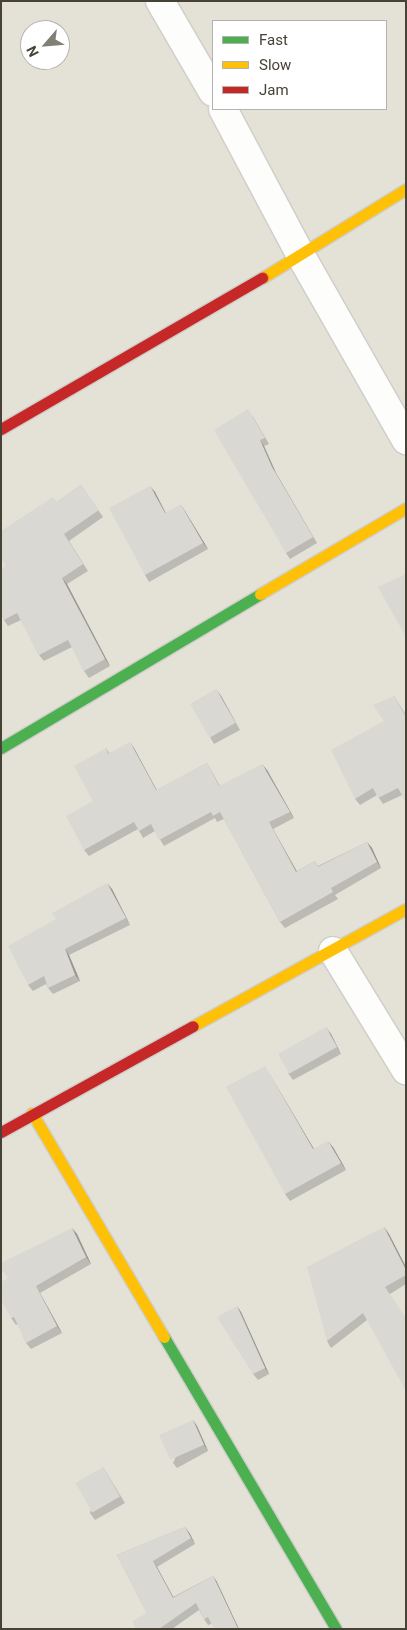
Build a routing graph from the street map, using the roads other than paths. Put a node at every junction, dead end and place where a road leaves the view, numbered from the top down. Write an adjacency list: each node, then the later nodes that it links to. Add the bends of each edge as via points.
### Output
1 (160, 1): 2 (street)
2 (212, 90)
3 (224, 110): 5 (street)
4 (406, 189): 5 (street)
5 (301, 256): 6 (street); 7 (street)
6 (1, 430)
7 (406, 440)
8 (406, 508): 9 (street)
9 (1, 748)
10 (406, 909): 11 (street)
11 (333, 951): 12 (street); 13 (street)
12 (406, 1070)
13 (32, 1113): 14 (street); 15 (street)
14 (1, 1132)
15 (336, 1629)

